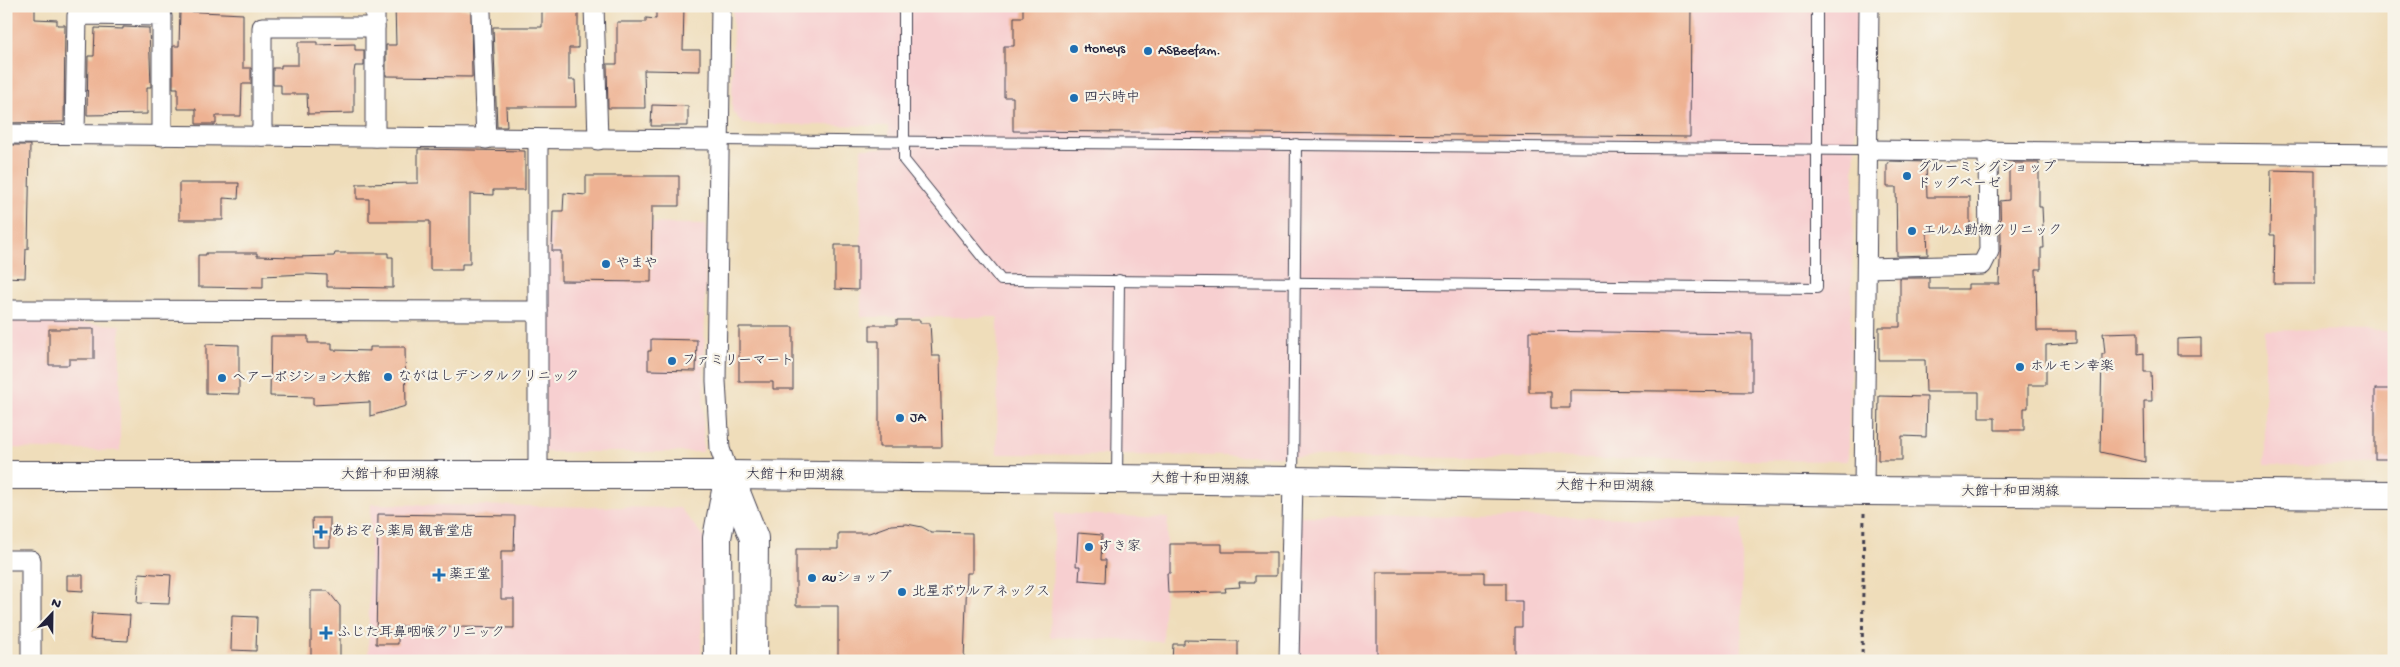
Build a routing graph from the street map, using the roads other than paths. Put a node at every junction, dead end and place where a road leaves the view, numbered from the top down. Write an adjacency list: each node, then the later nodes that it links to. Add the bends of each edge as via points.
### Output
1 (375, 6): 8 (street)
2 (594, 6): 16 (street)
3 (721, 6): 17 (street)
4 (904, 6): 18 (lane)
5 (1817, 6): 20 (lane)
6 (1869, 6): 21 (street)
7 (481, 12): 14 (street)
8 (375, 27): 12 (street, via 262,27); 13 (street)
9 (6, 134): 10 (street)
10 (75, 134): 11 (street); 11 (street, via 76,15 162,16)
11 (162, 136): 12 (street)
12 (262, 136): 13 (street)
13 (374, 137): 14 (street)
14 (486, 139): 15 (street)
15 (538, 139): 16 (street); 28 (street)
16 (598, 140): 17 (street)
17 (720, 140): 18 (lane); 31 (street, via 716,381 720,449)
18 (903, 142): 19 (lane); 25 (lane, via 906,164 1001,280)
19 (1296, 144): 20 (lane); 26 (lane)
20 (1816, 150): 21 (lane); 26 (lane, via 1817,288)
21 (1867, 150): 22 (street); 24 (street)
22 (1988, 150): 23 (street); 24 (street, via 1989,251 1982,265)
23 (2394, 155)
24 (1866, 268): 34 (street)
25 (1118, 280): 26 (lane); 32 (lane)
26 (1295, 283): 33 (lane)
27 (6, 310): 28 (street)
28 (538, 311): 30 (street)
29 (6, 475): 30 (main road, 大館十和田湖線)
30 (538, 475): 31 (main road, 大館十和田湖線)
31 (729, 476): 32 (main road, 大館十和田湖線); 38 (main road, via 717,538); 39 (main road, via 754,538)
32 (1117, 479): 33 (main road, 大館十和田湖線)
33 (1294, 481): 34 (main road, 大館十和田湖線); 40 (street)
34 (1864, 491): 35 (main road, 大館十和田湖線)
35 (2394, 495)
36 (6, 560): 37 (street, via 31,560)
37 (31, 661)
38 (718, 661)
39 (753, 661)
40 (1289, 661)

